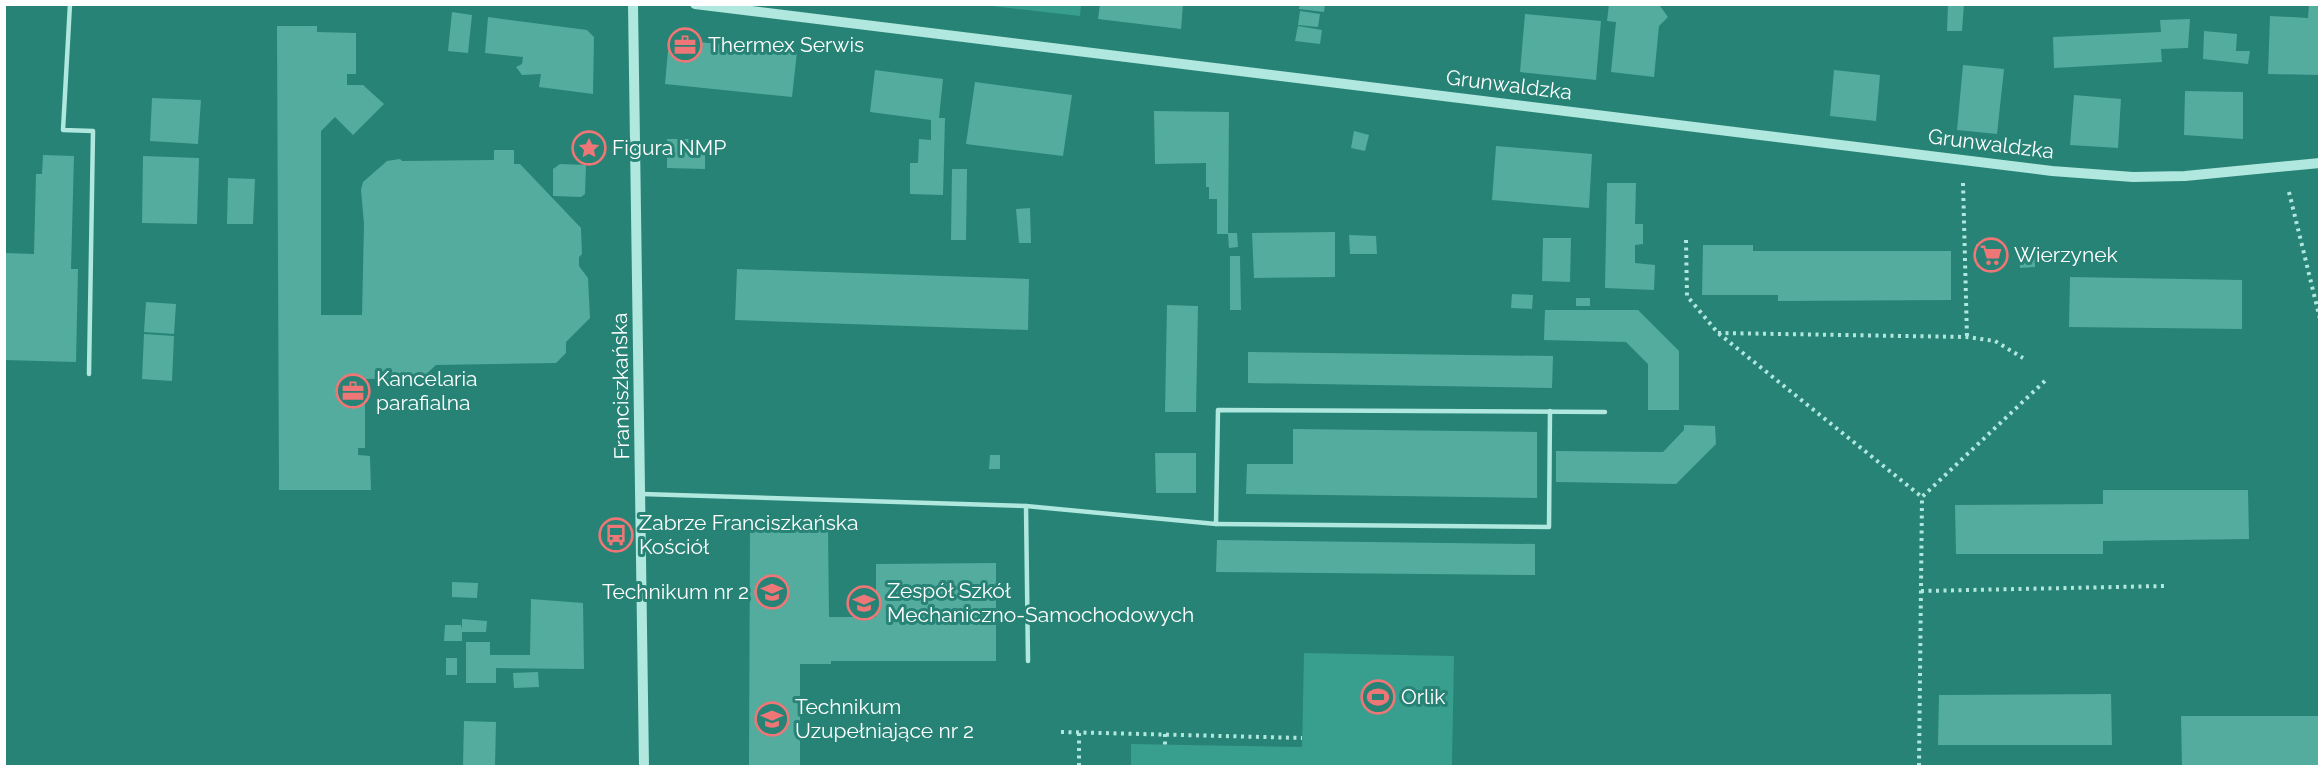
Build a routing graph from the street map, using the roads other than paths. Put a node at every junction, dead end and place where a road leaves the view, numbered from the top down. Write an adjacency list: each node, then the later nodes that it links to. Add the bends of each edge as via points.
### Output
1 (70, 4): 5 (lane, via 63,130 93,131)
2 (633, 4): 8 (street, Franciszkańska)
3 (695, 4): 4 (street, Grunwaldzka, via 2052,171 2186,176)
4 (2319, 163)
5 (89, 374)
6 (1550, 411): 7 (lane); 10 (lane, via 1218,410); 10 (lane, via 1549,527)
7 (1605, 412)
8 (642, 494): 9 (lane); 12 (street, Franciszkańska)
9 (1026, 506): 10 (lane); 11 (lane)
10 (1216, 524)
11 (1028, 661)
12 (644, 766)

